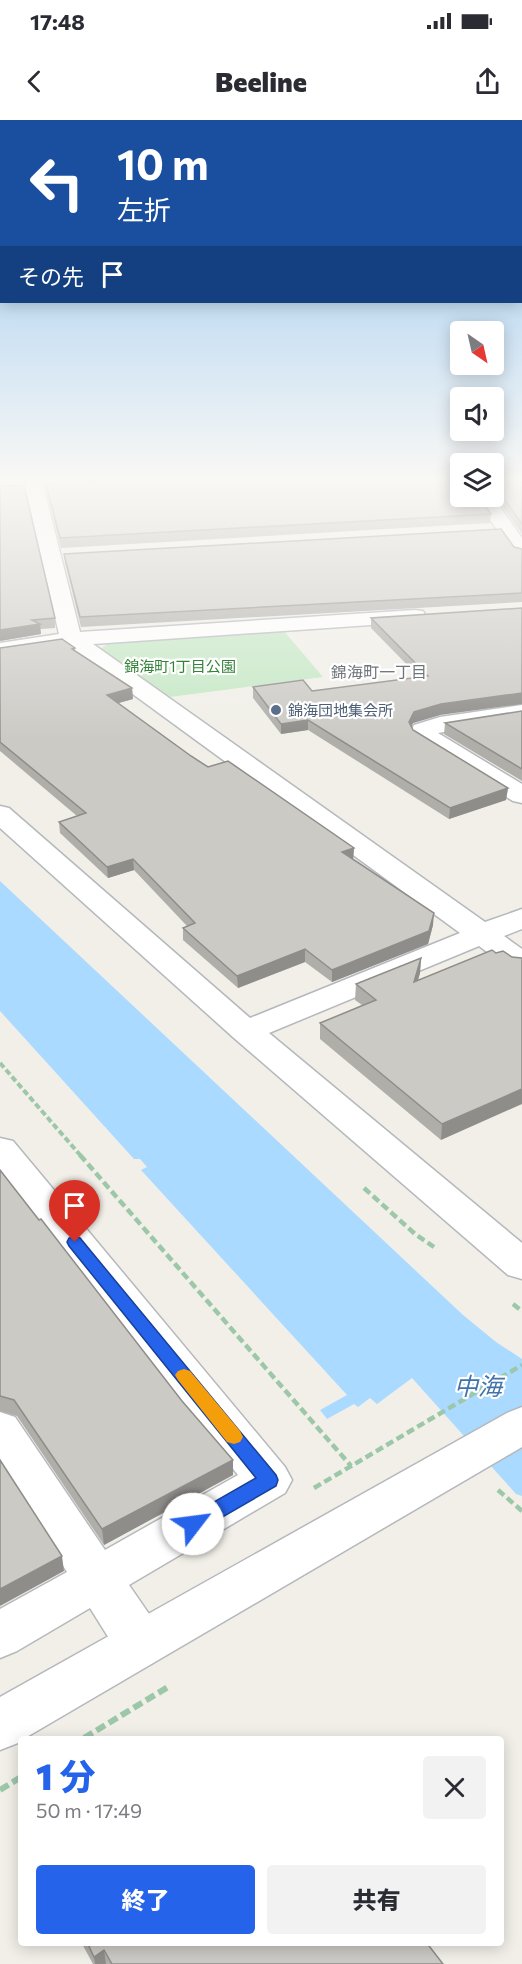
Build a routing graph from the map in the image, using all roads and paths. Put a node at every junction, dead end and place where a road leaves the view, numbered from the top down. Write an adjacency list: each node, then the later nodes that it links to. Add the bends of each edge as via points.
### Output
1 (65, 567): 3 (street)
2 (438, 615): 3 (street)
3 (71, 639): 4 (street); 9 (street)
4 (0, 650)
5 (522, 712): 6 (street, via 440,724 423,730 422,734)
6 (522, 795)
7 (0, 814): 11 (street)
8 (522, 918): 9 (street)
9 (482, 934): 10 (street); 11 (street)
10 (522, 963)
11 (246, 1031): 14 (street)
12 (0, 1063): 19 (path)
13 (0, 1150): 22 (street, via 269,1480)
14 (522, 1265)
15 (522, 1365): 16 (path)
16 (436, 1417)
17 (522, 1425): 20 (street)
18 (0, 1430): 22 (street)
19 (351, 1466)
20 (482, 1471): 21 (path); 24 (street)
21 (522, 1511)
22 (98, 1578): 23 (street); 24 (street)
23 (0, 1635)
24 (140, 1643): 25 (street)
25 (0, 1725)
26 (18, 1780): 27 (path)
27 (0, 1791)

